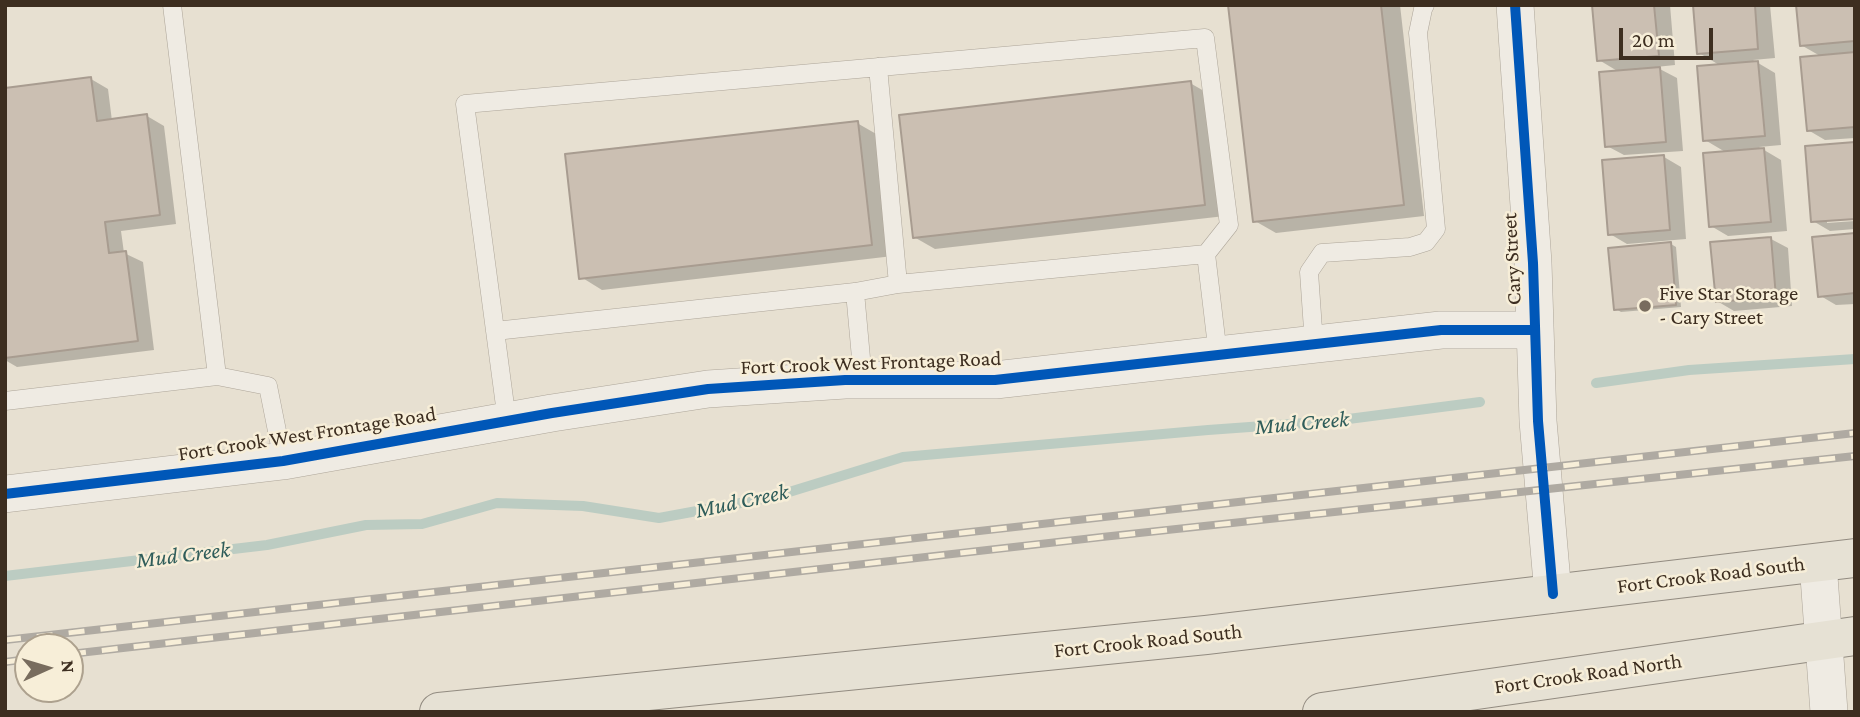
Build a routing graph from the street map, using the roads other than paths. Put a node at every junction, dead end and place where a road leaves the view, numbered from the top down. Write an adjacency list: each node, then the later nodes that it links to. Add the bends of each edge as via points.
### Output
1 (172, 5): 12 (lane)
2 (1425, 5): 10 (lane, via 1418,33 1436,229 1426,242 1409,247 1322,253 1309,272)
3 (1515, 5): 8 (street, Cary Street)
4 (878, 67): 5 (lane, via 1205,38 1229,225); 6 (lane); 9 (lane, via 465,104)
5 (1206, 254): 6 (lane); 11 (lane)
6 (898, 284): 7 (lane)
7 (855, 292): 9 (lane); 13 (lane)
8 (1534, 330): 10 (street, Fort Crook West Frontage Road, via 1441,330); 19 (street, Cary Street)
9 (495, 331): 15 (lane)
10 (1314, 344): 11 (street, Fort Crook West Frontage Road)
11 (1218, 355): 13 (street, Fort Crook West Frontage Road, via 995,380)
12 (217, 376): 14 (lane); 16 (lane, via 268,386)
13 (863, 380): 15 (street, Fort Crook West Frontage Road, via 708,389)
14 (5, 401)
15 (508, 421): 16 (street, Fort Crook West Frontage Road)
16 (283, 461): 17 (street, Fort Crook West Frontage Road)
17 (5, 494)
18 (1837, 560): 19 (main road, Fort Crook Road South); 20 (street)
19 (1553, 594): 22 (main road, Fort Crook Road South, via 1206,635)
20 (1839, 638): 21 (main road, Fort Crook Road North); 24 (street)
21 (1456, 703): 23 (main road, Fort Crook Road North)
22 (439, 712)
23 (1322, 712)
24 (1829, 712)

